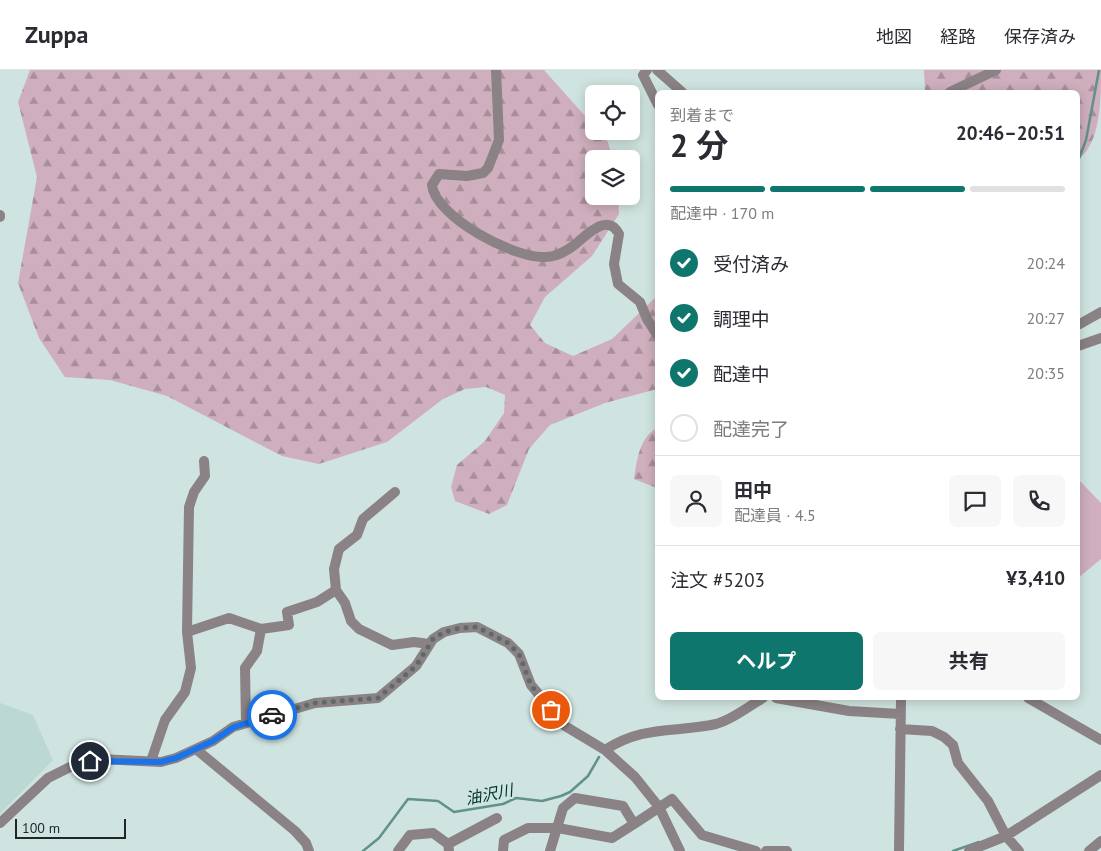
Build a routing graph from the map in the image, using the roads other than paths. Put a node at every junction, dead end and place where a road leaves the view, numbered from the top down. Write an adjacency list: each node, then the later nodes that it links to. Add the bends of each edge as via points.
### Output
1 (496, 70): 10 (street, via 498,140 488,168 483,173 467,176 439,174 432,185 437,202 460,223 530,256 556,256 598,226 613,227 619,234 614,264 618,284 640,302)
2 (647, 70): 7 (street, via 643,75 644,81)
3 (656, 70): 5 (street)
4 (996, 70): 6 (street)
5 (680, 90)
6 (954, 90)
7 (655, 100)
8 (1101, 312): 9 (street)
9 (1080, 324)
10 (655, 331)
11 (1101, 338): 12 (street)
12 (1080, 345)
13 (204, 461): 17 (street, via 205,476 189,507)
14 (395, 492): 15 (street, via 363,519 357,535 339,549 334,569)
15 (336, 590): 16 (street, via 317,602 286,612 289,625); 18 (street, via 351,621 359,629 392,645)
16 (261, 629): 17 (street, via 230,618); 24 (street, via 257,651 245,668)
17 (187, 632): 29 (street, via 191,668 185,692 165,720)
18 (429, 644): 24 (street, via 416,666 378,698 315,703); 28 (street, via 444,632 477,627 508,643 519,654 531,685 565,726)
19 (759, 700): 28 (street, via 718,724 648,731)
20 (787, 700): 23 (street, via 849,711)
21 (901, 700): 23 (street)
22 (1031, 700): 26 (street)
23 (900, 714): 25 (street)
24 (246, 723): 27 (street)
25 (900, 729): 36 (street, via 932,731 953,745 958,763 988,801); 47 (street)
26 (1101, 740)
27 (196, 750): 29 (street, via 161,762); 39 (street, via 295,832)
28 (605, 750): 31 (street, via 636,777)
29 (151, 761): 33 (street, via 100,759 74,765 48,778)
30 (1101, 776): 36 (street)
31 (659, 806): 34 (street); 43 (street); 44 (street, via 672,800 702,835)
32 (497, 818): 38 (street)
33 (0, 823)
34 (634, 824): 35 (street, via 612,838); 35 (street, via 623,806 575,798 563,808)
35 (558, 828): 41 (street, via 528,828 504,840); 42 (street)
36 (1006, 836): 48 (street); 49 (street)
37 (1101, 841): 50 (street)
38 (449, 847): 40 (street, via 432,833 410,835)
39 (309, 851)
40 (398, 851)
41 (503, 851)
42 (550, 851)
43 (680, 851)
44 (756, 851)
45 (766, 851): 46 (street)
46 (787, 851)
47 (899, 851)
48 (970, 851)
49 (1019, 851)
50 (1089, 851)

